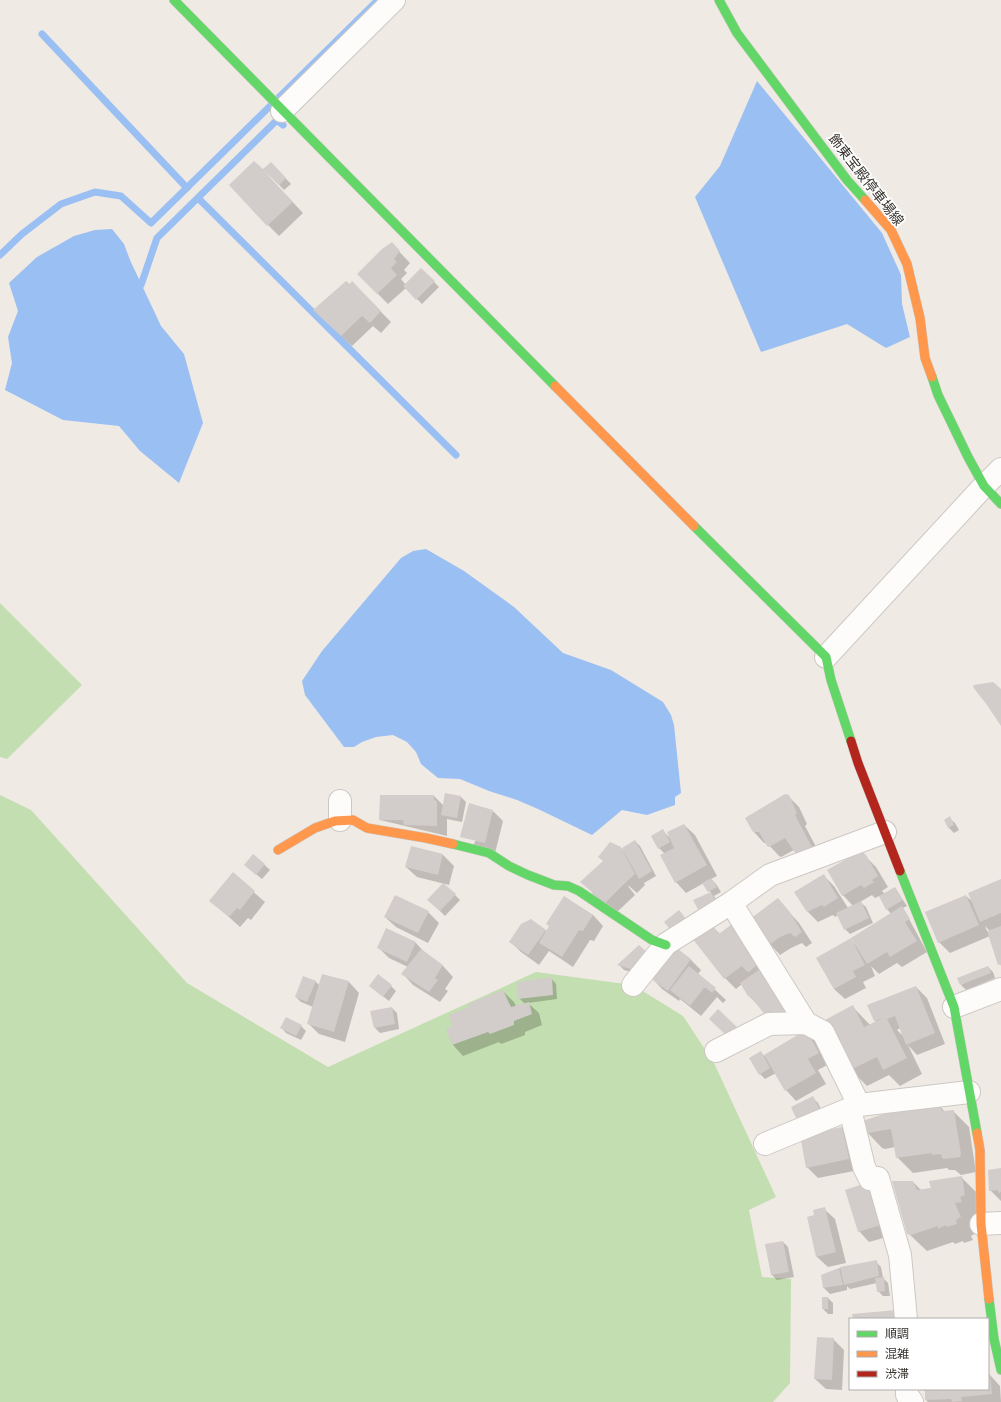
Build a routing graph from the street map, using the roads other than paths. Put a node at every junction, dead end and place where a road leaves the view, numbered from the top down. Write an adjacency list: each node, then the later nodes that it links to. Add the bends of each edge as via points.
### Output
1 (174, 0): 4 (street)
2 (394, 0): 4 (street)
3 (719, 0): 6 (street, 飾東宝殿停車場線, via 737,33 847,180 891,230 907,264 920,318 925,358 938,395)
4 (282, 111): 8 (street)
5 (1001, 469): 6 (street)
6 (984, 486): 7 (street, 飾東宝殿停車場線); 8 (street)
7 (1001, 504)
8 (826, 657): 9 (street, via 858,763)
9 (885, 832): 11 (street, via 770,875); 15 (street)
10 (278, 850): 12 (street, via 315,828 335,821 340,811 367,828 426,838 489,853 528,875 579,891 652,940)
11 (731, 903): 12 (street); 16 (street)
12 (666, 945): 13 (street)
13 (633, 985)
14 (1001, 989): 15 (street)
15 (954, 1007): 18 (street)
16 (806, 1023): 17 (street, via 769,1024); 19 (street, via 823,1032)
17 (716, 1051)
18 (969, 1092): 19 (street); 21 (street)
19 (855, 1107): 20 (street); 22 (street, via 864,1168 870,1179 878,1178 900,1255)
20 (765, 1144)
21 (991, 1224): 23 (street, via 994,1339)
22 (906, 1318)
23 (1001, 1370)
24 (907, 1390): 25 (street)
25 (912, 1402)

